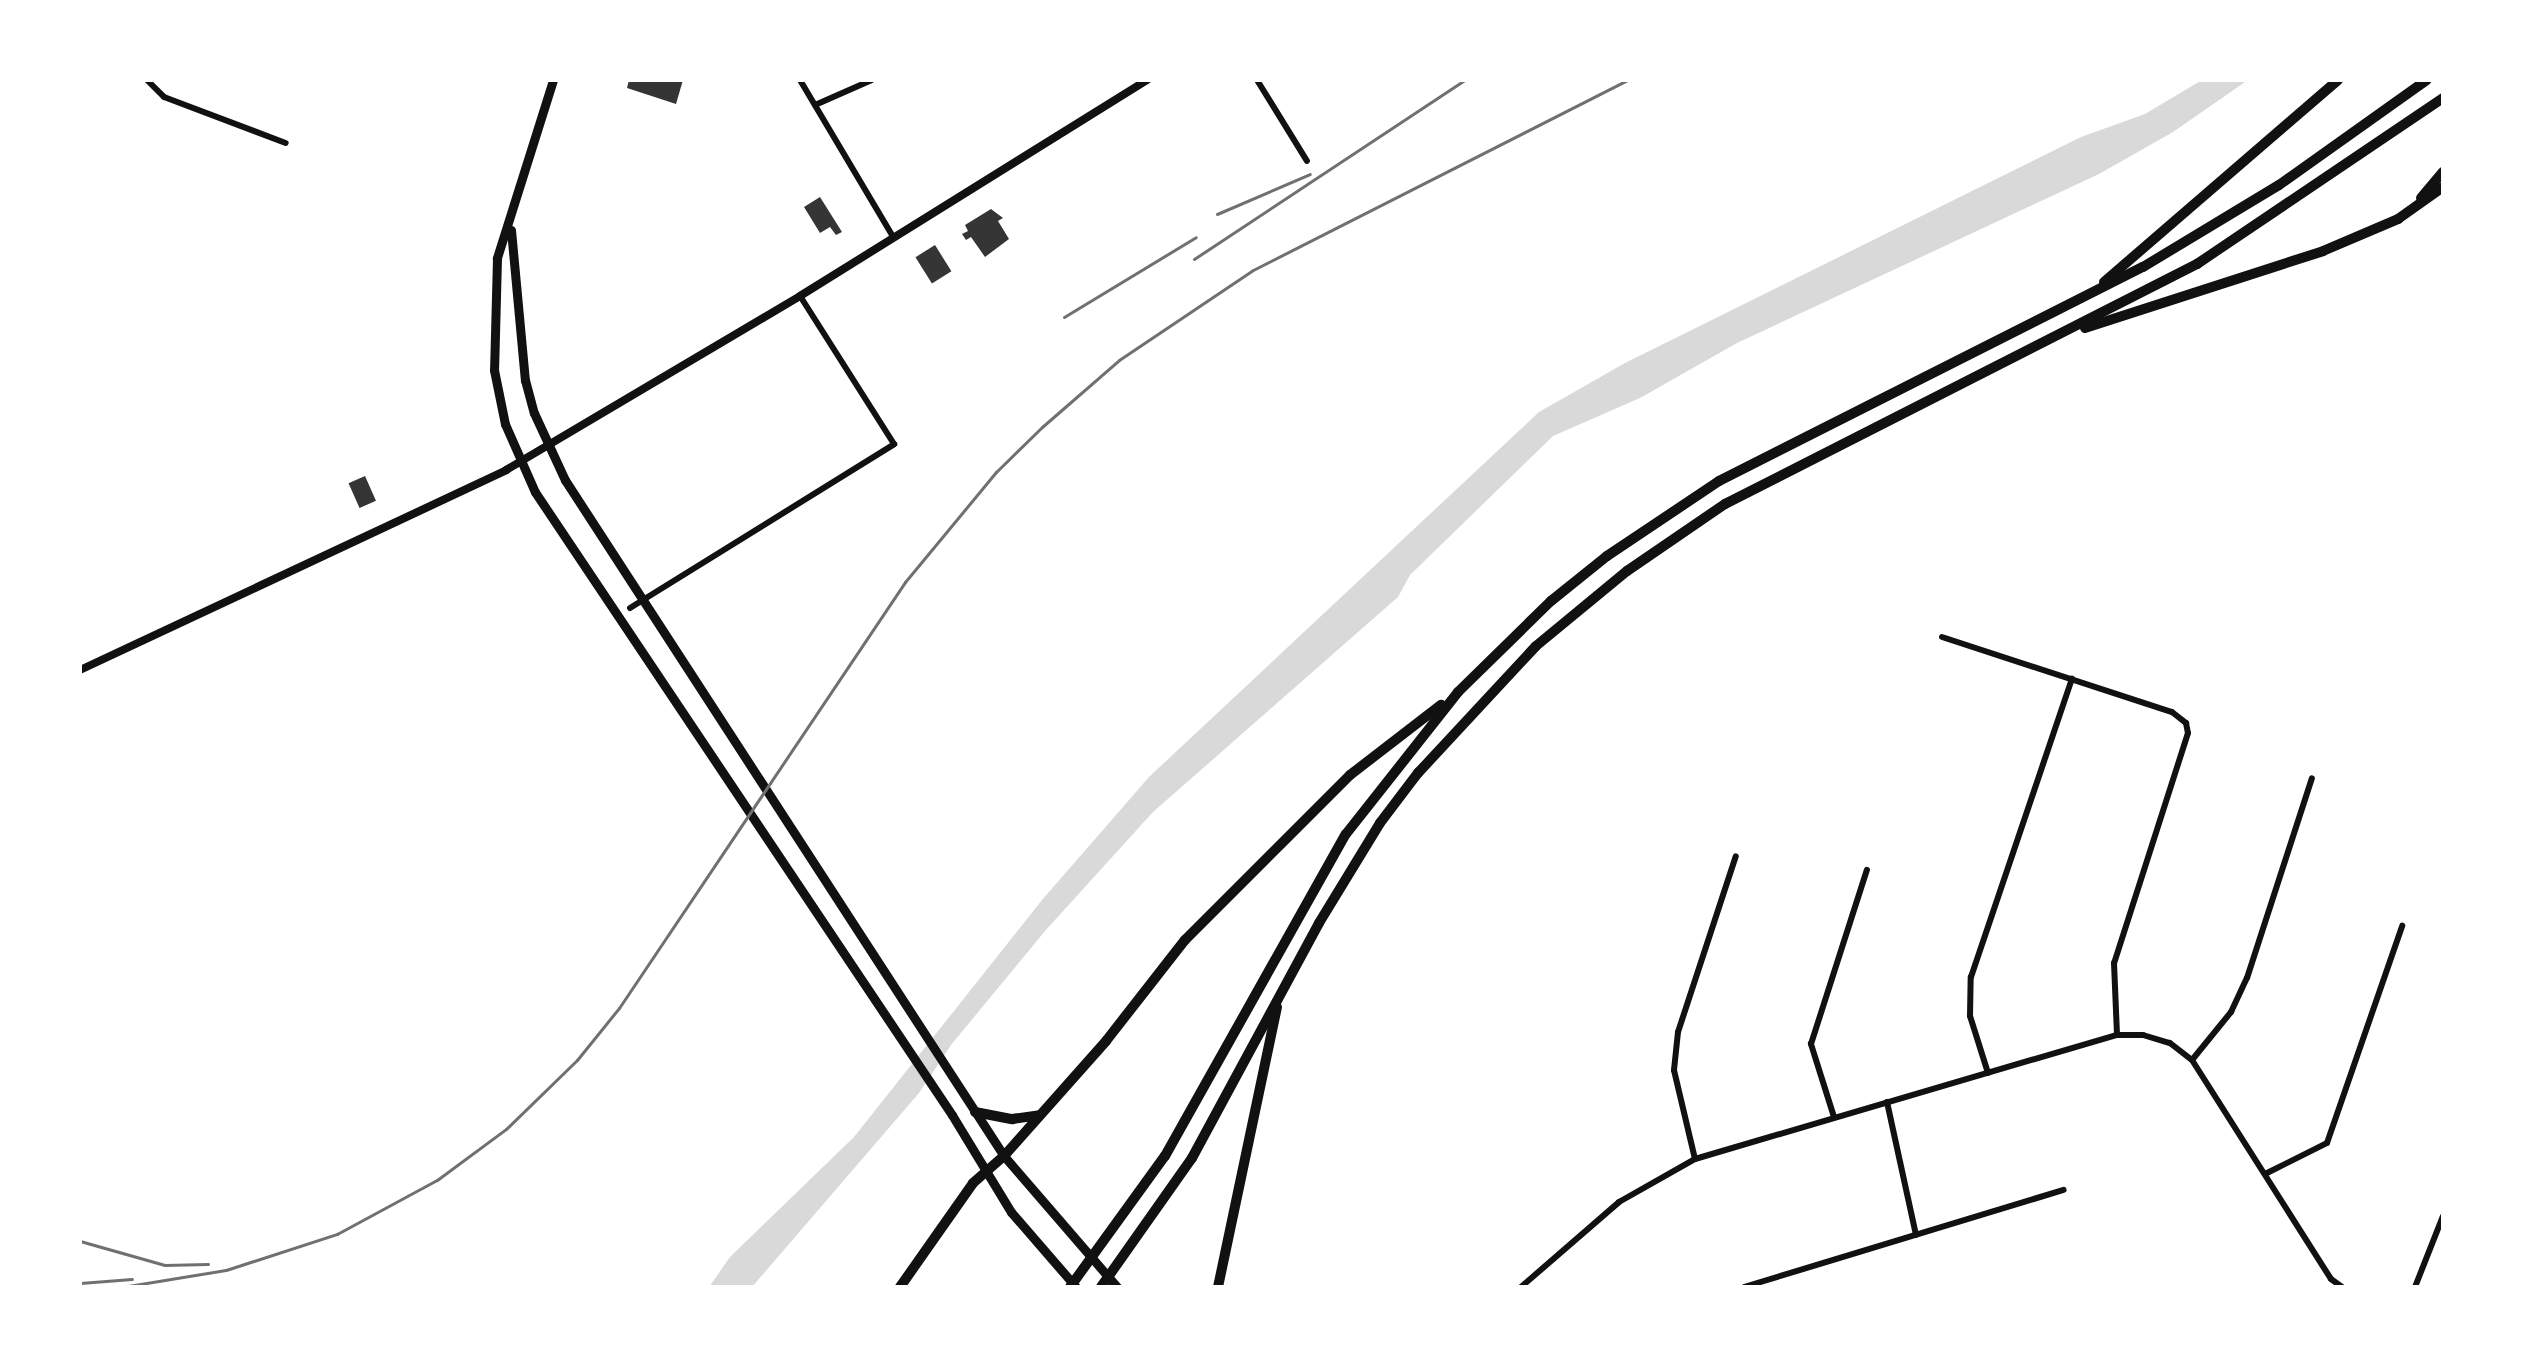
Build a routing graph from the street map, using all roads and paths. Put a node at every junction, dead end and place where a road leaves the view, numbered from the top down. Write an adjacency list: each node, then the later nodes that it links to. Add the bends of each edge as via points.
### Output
1 (147, 80): 11 (street, via 164,97)
2 (553, 80): 16 (main road)
3 (800, 80): 10 (street)
4 (872, 80): 10 (street)
5 (1147, 80): 17 (main road)
6 (1257, 80): 12 (street)
7 (2338, 80): 18 (highway)
8 (2427, 80): 18 (highway, via 2279,185)
9 (2443, 98): 20 (highway, via 2231,243)
10 (815, 105): 17 (street)
11 (286, 143)
12 (1307, 161)
13 (2443, 172): 15 (highway)
14 (2443, 187): 15 (highway)
15 (2410, 211): 20 (highway, via 2323,251)
16 (510, 227): 21 (main road, via 518,335 534,413); 22 (main road, via 497,258 494,370 505,424)
17 (894, 238): 19 (main road)
18 (2090, 294): 27 (highway, via 1776,448 1675,508 1551,601)
19 (800, 296): 21 (main road); 23 (street, via 894,444)
20 (2060, 335): 32 (highway, via 1725,504 1570,617 1497,684 1418,773 1356,862)
21 (547, 444): 22 (main road); 37 (main road)
22 (521, 461): 25 (main road); 42 (main road, via 535,492)
23 (630, 608)
24 (1942, 637): 26 (street)
25 (80, 670)
26 (2072, 679): 33 (street, via 2172,712 2186,723 2188,733 2114,963); 35 (street, via 1971,977 1970,1016)
27 (1458, 692): 38 (highway, via 1350,775 1218,905); 48 (highway, via 1375,792 1313,886 1191,1112 1131,1210)
28 (2312, 778): 34 (street, via 2247,978 2231,1012)
29 (1736, 856): 41 (street, via 1678,1032 1674,1070)
30 (1867, 870): 39 (street, via 1811,1044)
31 (2402, 926): 43 (street, via 2327,1143)
32 (1279, 995): 49 (highway, via 1192,1158); 51 (highway)
33 (2117, 1035): 34 (street, via 2170,1043); 35 (street)
34 (2192, 1060): 43 (street)
35 (1988, 1073): 36 (street)
36 (1887, 1102): 39 (street); 46 (street)
37 (972, 1108): 38 (highway, via 1012,1119); 40 (main road)
38 (1040, 1115): 40 (highway)
39 (1834, 1117): 41 (street)
40 (1004, 1156): 42 (highway); 50 (main road)
41 (1695, 1159): 52 (street, via 1619,1202)
42 (985, 1172): 47 (highway); 48 (main road, via 1035,1245)
43 (2265, 1174): 54 (street)
44 (2064, 1190): 46 (street)
45 (2443, 1216): 55 (street)
46 (1916, 1235): 53 (street)
47 (900, 1287)
48 (1073, 1287)
49 (1101, 1287)
50 (1117, 1287)
51 (1218, 1287)
52 (1521, 1287)
53 (1744, 1287)
54 (2342, 1287)
55 (2415, 1287)

